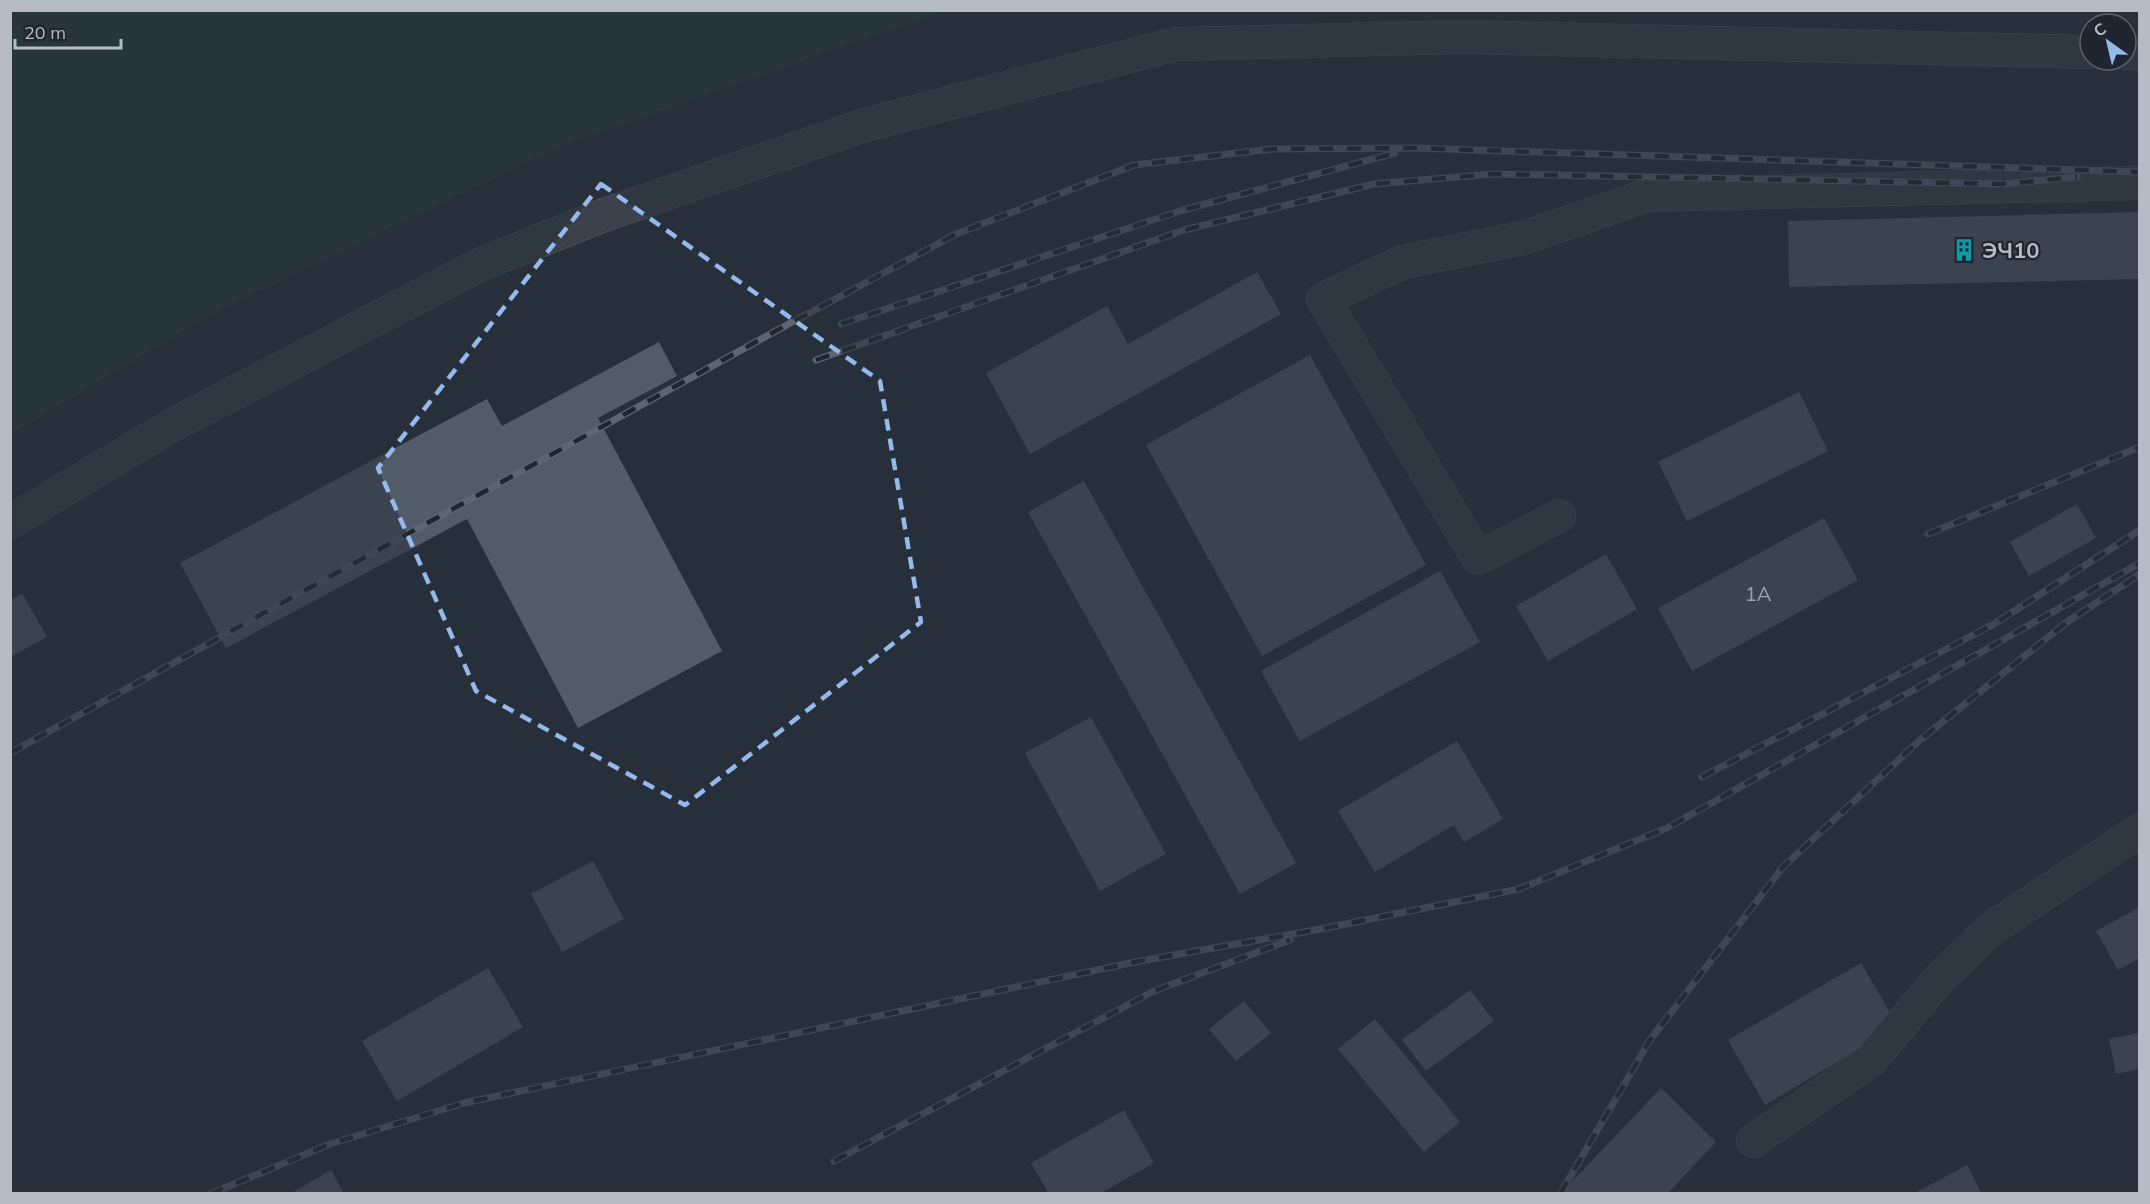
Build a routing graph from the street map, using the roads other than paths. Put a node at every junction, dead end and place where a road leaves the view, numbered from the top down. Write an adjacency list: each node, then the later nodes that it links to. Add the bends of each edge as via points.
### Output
1 (2078, 52): 4 (street, via 1462,37 1176,44 865,125 604,215 478,265 171,426)
2 (2139, 183): 3 (street, via 1647,195 1523,238 1403,262 1323,299 1478,558)
3 (1559, 516)
4 (10, 522)
5 (2139, 830): 6 (street, via 1992,928 1940,978 1871,1060)
6 (1753, 1142)

